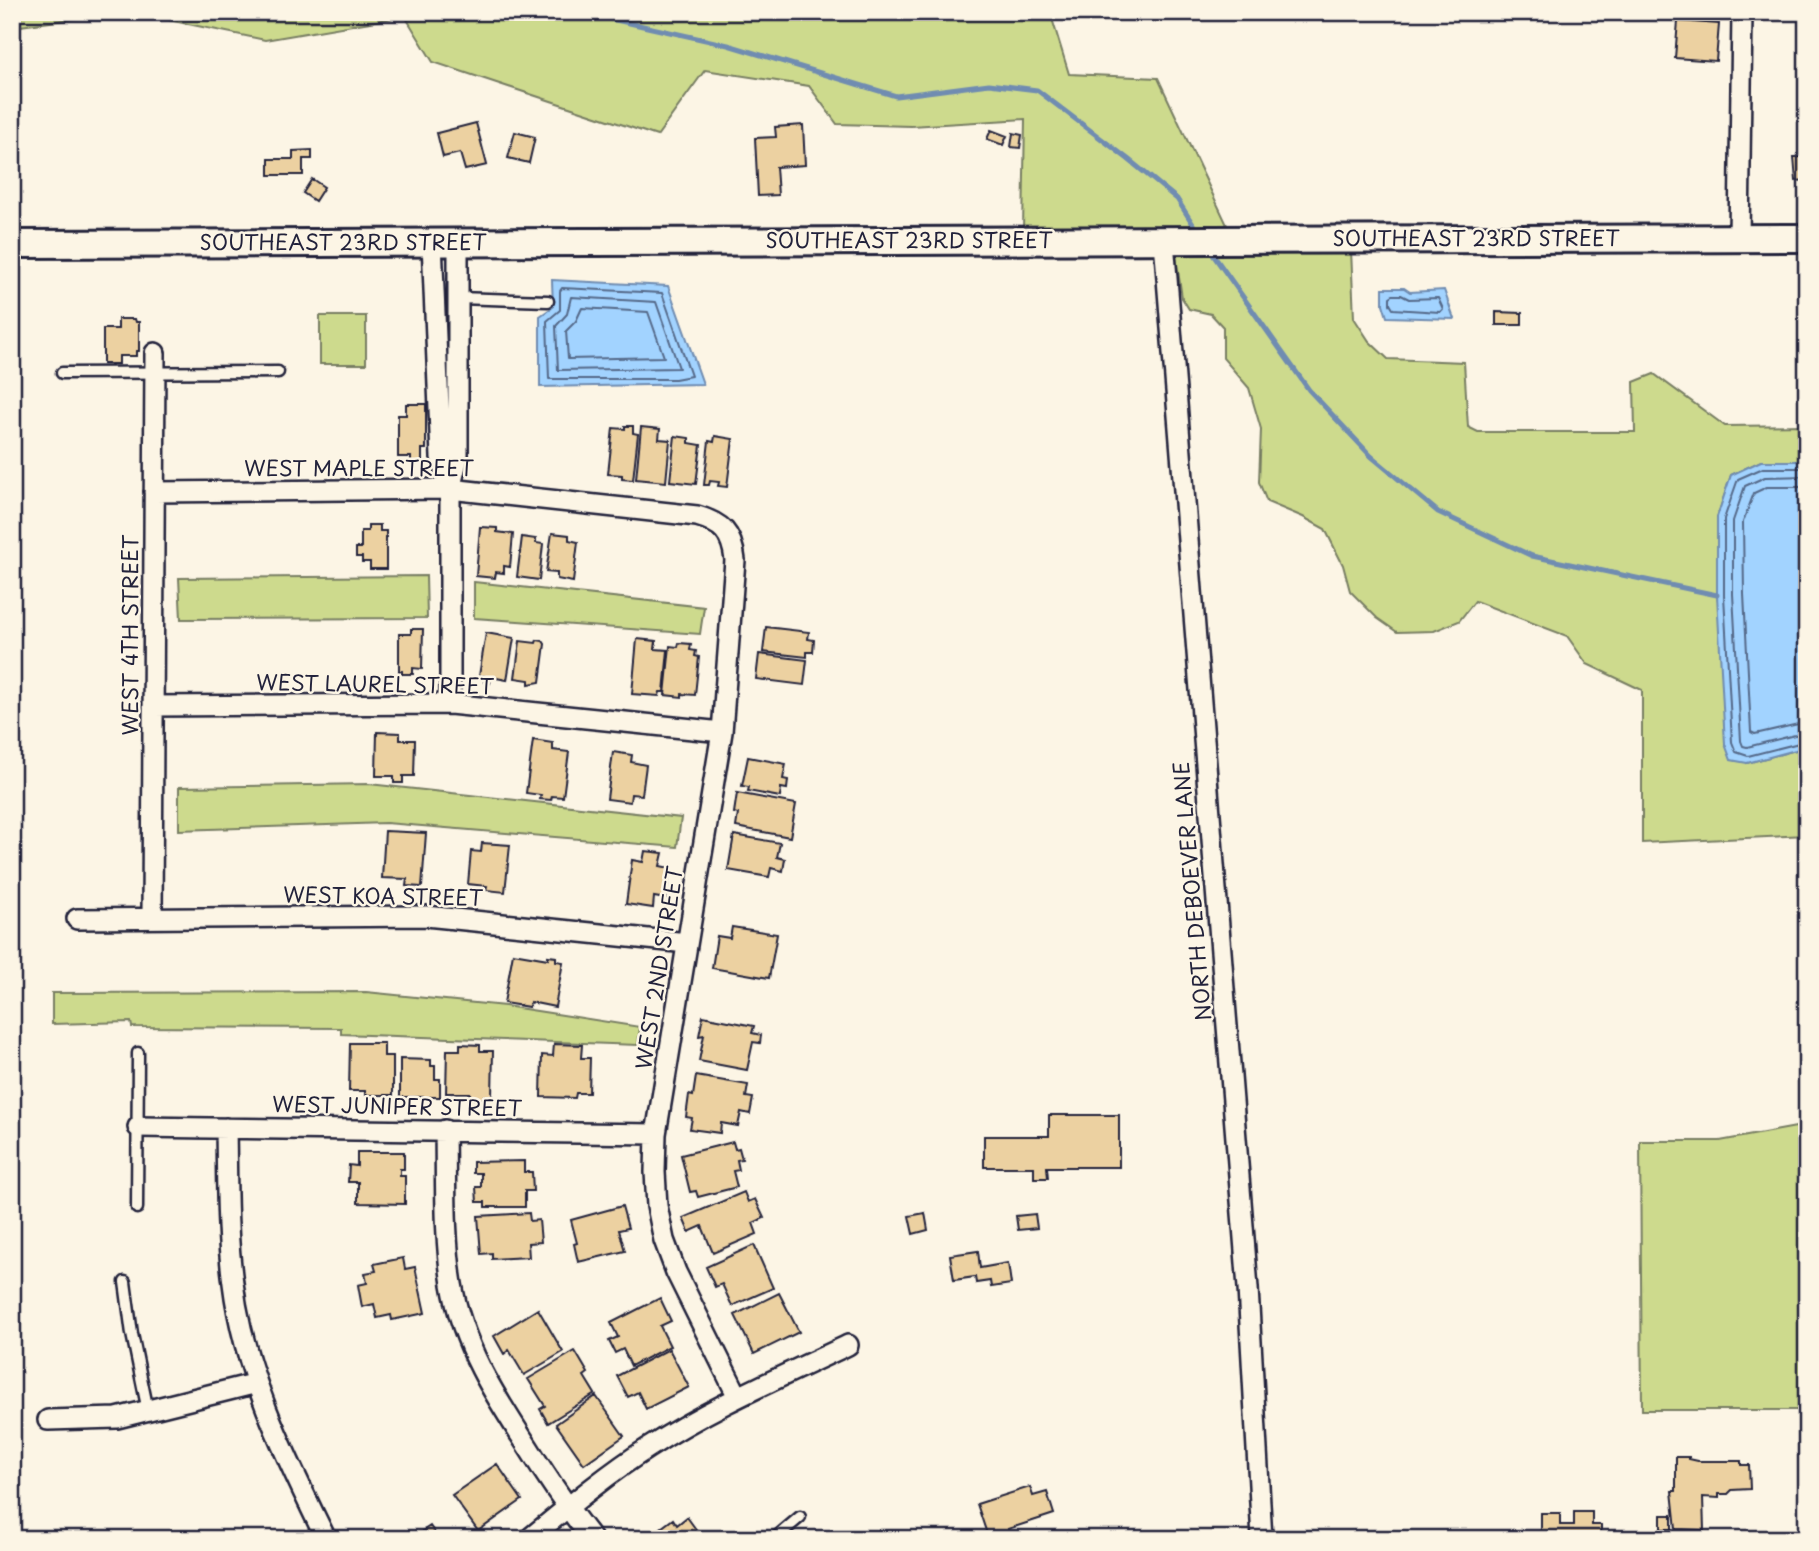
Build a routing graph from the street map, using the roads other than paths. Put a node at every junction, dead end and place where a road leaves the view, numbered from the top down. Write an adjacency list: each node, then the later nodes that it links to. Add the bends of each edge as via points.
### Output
1 (1742, 12): 2 (street)
2 (1739, 238): 3 (street, SOUTHEAST 23RD STREET); 4 (street, SOUTHEAST 23RD STREET)
3 (1807, 238)
4 (1164, 241): 5 (street, SOUTHEAST 23RD STREET); 40 (street, NORTH DEBOEVER LANE, via 1248,1288)
5 (445, 242): 6 (street, SOUTHEAST 23RD STREET); 7 (street); 13 (street, via 441,457)
6 (12, 244)
7 (458, 298): 8 (lane); 13 (street, via 458,458)
8 (548, 301)
9 (155, 353): 12 (street, WEST 4TH STREET)
10 (278, 372): 12 (lane)
11 (62, 373): 12 (lane)
12 (155, 373): 14 (street, WEST 4TH STREET)
13 (450, 489): 14 (street, WEST MAPLE STREET); 15 (street, WEST MAPLE STREET, via 697,516 715,521); 16 (street)
14 (154, 492): 17 (street, WEST 4TH STREET)
15 (726, 532): 18 (street, WEST 2ND STREET, via 735,560)
16 (450, 704): 17 (street, WEST LAUREL STREET); 18 (street, WEST LAUREL STREET)
17 (153, 706): 19 (street, WEST 4TH STREET)
18 (722, 733): 21 (street, WEST 2ND STREET)
19 (152, 918): 20 (street, WEST KOA STREET); 21 (street, WEST KOA STREET, via 449,917)
20 (77, 919)
21 (687, 943): 26 (street, WEST 2ND STREET)
22 (138, 1053): 23 (lane)
23 (138, 1127): 24 (street, WEST JUNIPER STREET); 27 (lane)
24 (226, 1128): 25 (street, WEST JUNIPER STREET); 30 (street, via 233,1284)
25 (445, 1130): 26 (street, WEST JUNIPER STREET); 34 (street, via 447,1237 452,1286 464,1332 485,1379)
26 (656, 1134): 31 (street, WEST 2ND STREET, via 657,1206 664,1240)
27 (137, 1208)
28 (125, 1282): 32 (lane)
29 (848, 1345): 31 (street)
30 (257, 1383): 32 (street); 36 (street, via 276,1436)
31 (738, 1397): 34 (street, via 649,1447)
32 (148, 1411): 33 (street, via 117,1419)
33 (48, 1420)
34 (567, 1508): 37 (street); 38 (street)
35 (800, 1517): 39 (lane)
36 (326, 1539)
37 (529, 1539)
38 (592, 1539)
39 (774, 1539)
40 (1262, 1539)

